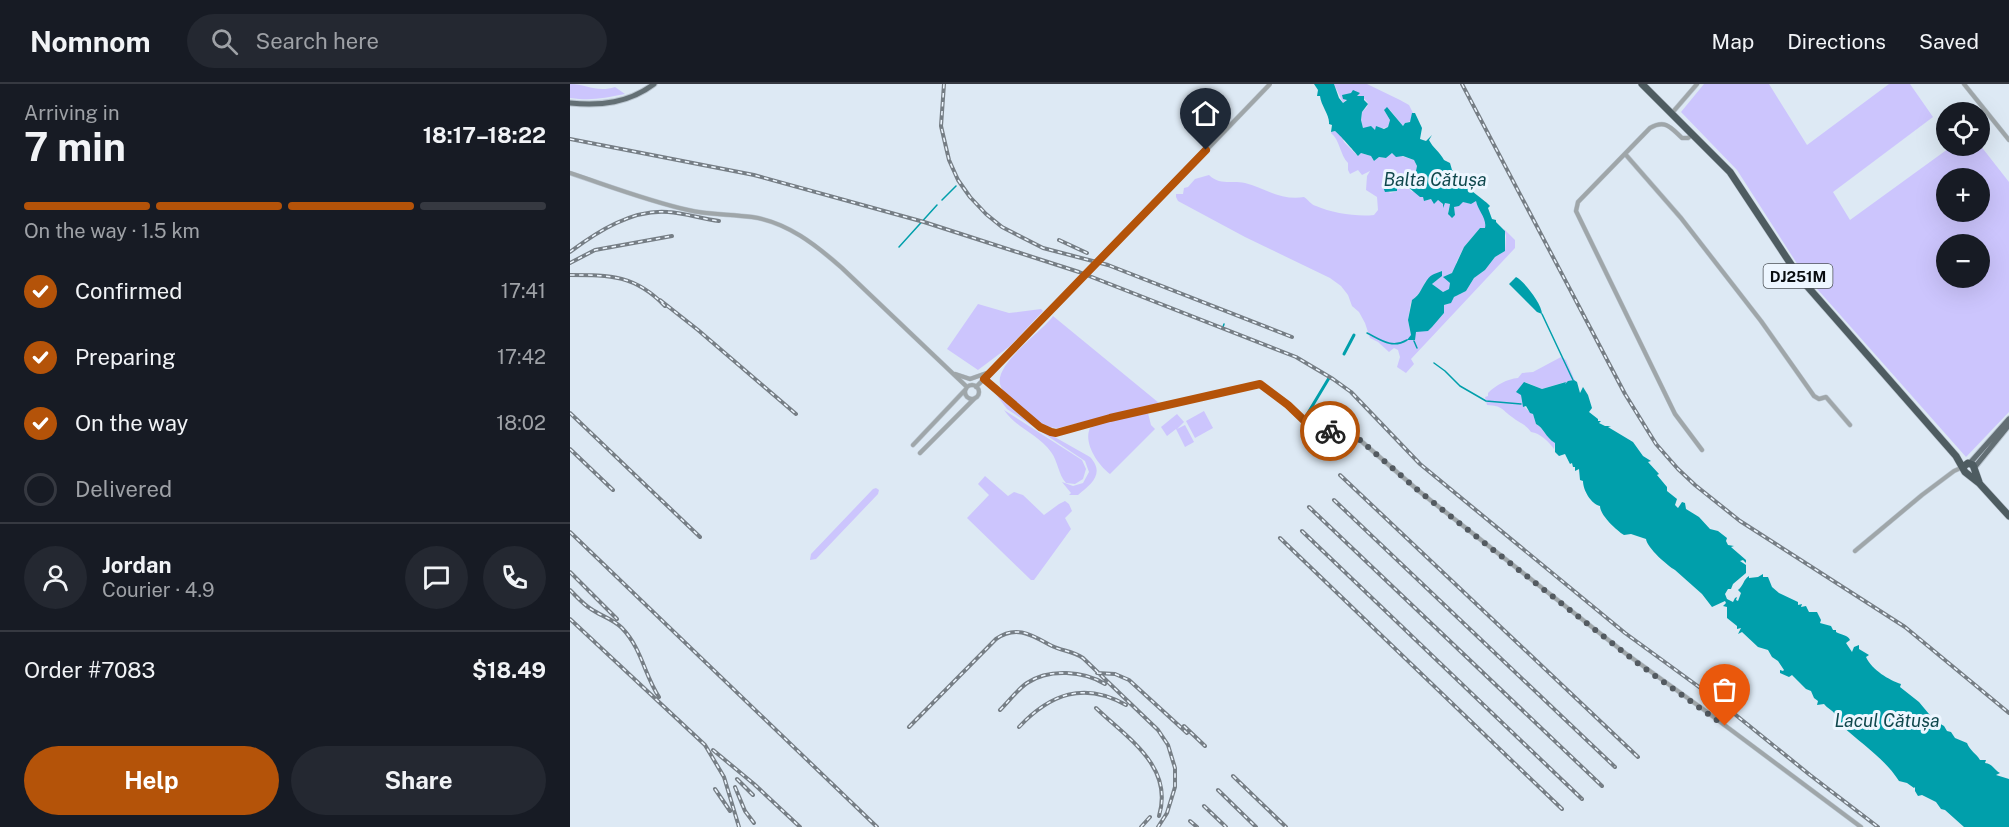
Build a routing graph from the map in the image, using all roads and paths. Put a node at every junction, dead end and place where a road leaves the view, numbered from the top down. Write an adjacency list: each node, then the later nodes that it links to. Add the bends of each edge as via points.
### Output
1 (654, 84): 6 (main road, via 612,103)
2 (1270, 84): 13 (street, bridge)
3 (1642, 84): 7 (highway, DJ251M)
4 (1697, 84): 7 (street)
5 (1964, 84): 9 (street)
6 (570, 103)
7 (1672, 113): 8 (highway, DJ251M)
8 (1693, 134): 10 (street, via 1682,138 1669,125 1656,124); 26 (highway, DJ251M, via 1735,178 1813,294)
9 (2009, 140)
10 (1626, 155): 19 (street, via 1681,218 1814,396 1826,397); 24 (street, via 1578,202 1577,215 1675,414)
11 (570, 173): 12 (street, via 685,210 759,218 794,232 842,268)
12 (948, 370): 13 (street, via 966,379); 16 (street)
13 (991, 372): 14 (street)
14 (984, 379): 15 (street); 29 (street, via 1040,427 1056,433 1260,384 1312,428 1353,434 1625,653)
15 (976, 387): 16 (street); 17 (street, via 979,392)
16 (966, 388): 17 (street, via 967,397); 21 (street)
17 (975, 398): 22 (street)
18 (2009, 418): 26 (main road)
19 (1850, 425)
20 (2009, 425): 26 (main road)
21 (928, 430): 22 (street); 23 (street)
22 (936, 437): 25 (street)
23 (913, 445)
24 (1702, 450)
25 (920, 453)
26 (1970, 467): 27 (highway); 28 (street, via 1954,471)
27 (2009, 516)
28 (1855, 551)
29 (1861, 827)

